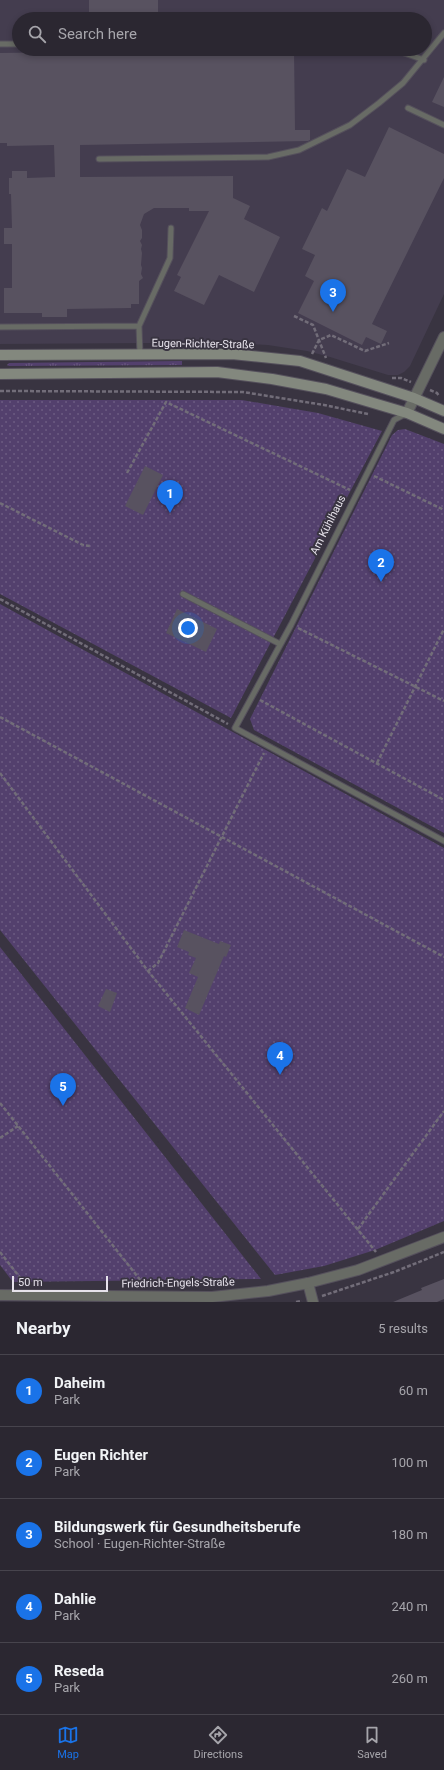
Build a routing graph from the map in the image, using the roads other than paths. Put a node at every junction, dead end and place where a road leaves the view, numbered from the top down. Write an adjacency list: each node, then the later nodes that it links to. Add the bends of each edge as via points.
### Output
1 (444, 33): 4 (lane)
2 (0, 44): 3 (lane)
3 (12, 44)
4 (432, 49)
5 (413, 56): 7 (lane)
6 (427, 56): 7 (lane)
7 (424, 60): 10 (lane, via 403,83 350,125 299,150 268,157)
8 (408, 108): 9 (lane)
9 (444, 125)
10 (99, 159)
11 (171, 228): 12 (lane, via 170,258)
12 (139, 326): 13 (lane); 16 (lane)
13 (0, 327)
14 (444, 336): 18 (street, Am Kühlhaus)
15 (0, 355): 16 (main road, Eugen-Richter-Straße)
16 (140, 355): 18 (main road, Eugen-Richter-Straße, via 232,354 300,361)
17 (0, 374): 20 (main road, via 218,372 326,389)
18 (414, 398): 19 (main road, Eugen-Richter-Straße); 20 (street, Am Kühlhaus)
19 (444, 411)
20 (407, 413): 21 (main road); 23 (lane, Am Kühlhaus, via 394,420)
21 (444, 429)
22 (183, 594): 23 (lane)
23 (280, 644): 24 (lane, Am Kühlhaus, via 235,728)
24 (444, 842)
25 (444, 1237): 26 (street, Friedrich-Engels-Straße, via 358,1270)
26 (308, 1283): 28 (street, Friedrich-Engels-Straße, via 268,1291 212,1297 33,1296); 29 (street)
27 (0, 1295): 28 (street, Friedrich-Engels-Straße)
28 (19, 1299)
29 (313, 1300)

